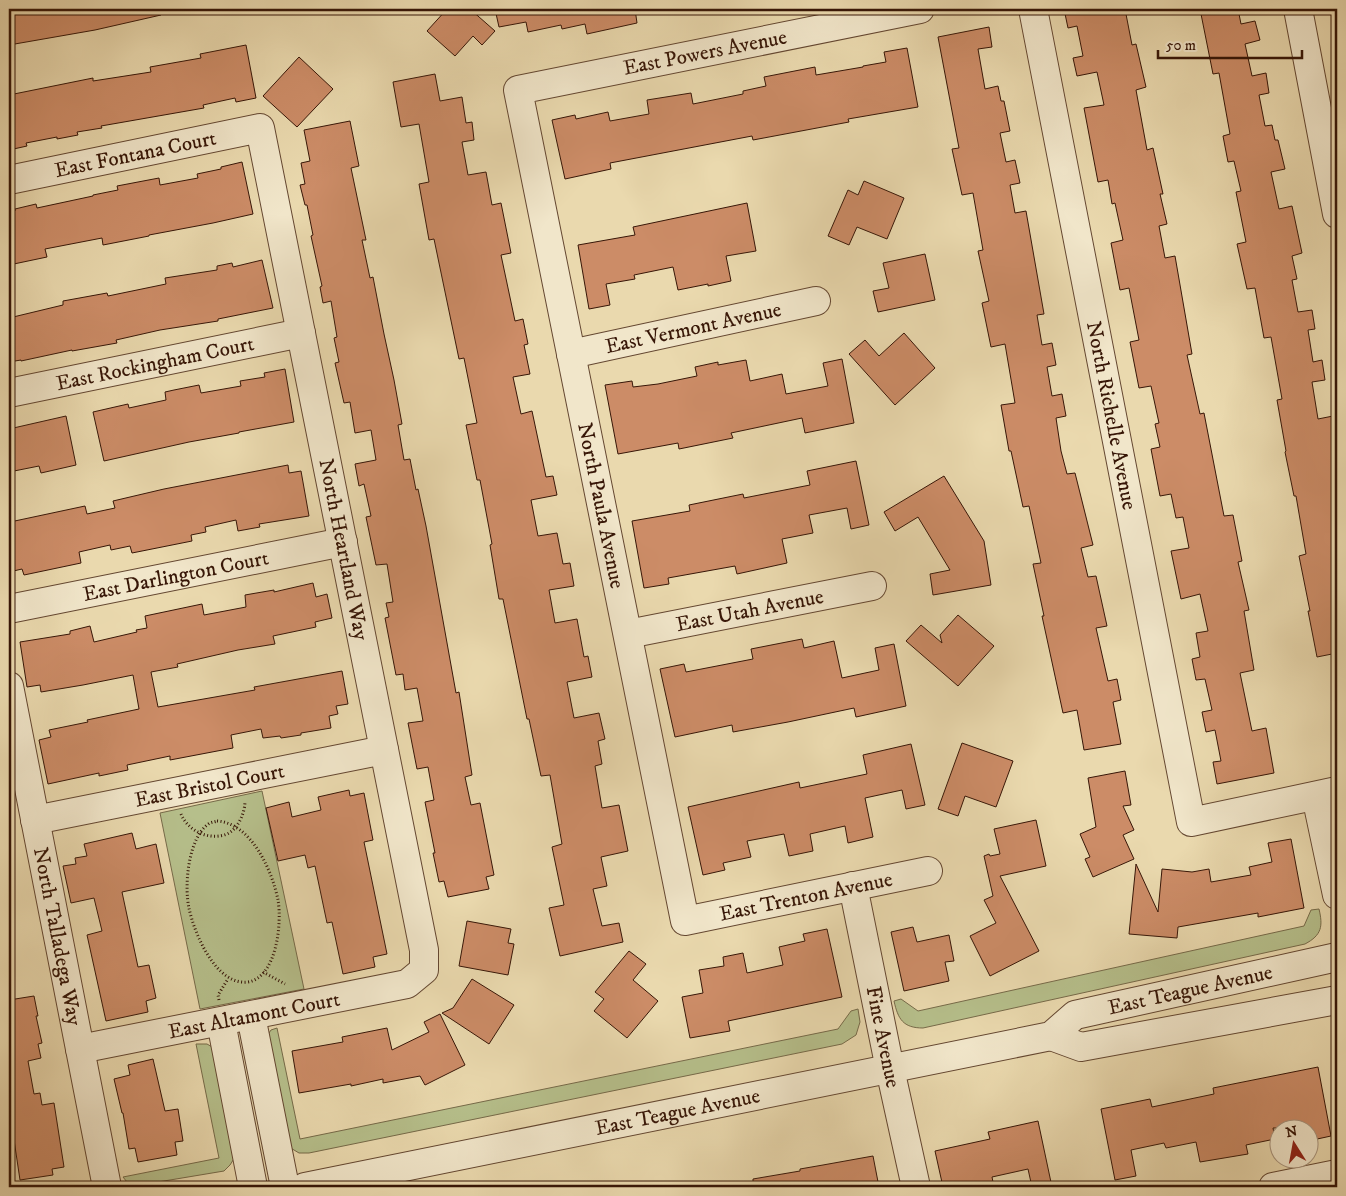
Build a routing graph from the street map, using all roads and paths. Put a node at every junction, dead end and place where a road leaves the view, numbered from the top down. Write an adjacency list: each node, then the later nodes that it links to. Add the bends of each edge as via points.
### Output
1 (920, 9): 4 (street, East Powers Avenue)
2 (1032, 9): 18 (street, North Richelle Avenue, via 1191,822)
3 (1298, 9): 7 (street)
4 (518, 90): 10 (street, North Paula Avenue)
5 (260, 128): 6 (street, East Fontana Court); 9 (street, North Heartland Way)
6 (9, 180)
7 (1337, 214)
8 (816, 301): 10 (street, East Vermont Avenue)
9 (301, 332): 11 (street, East Rockingham Court); 12 (street, North Heartland Way)
10 (571, 354): 15 (street, North Paula Avenue)
11 (9, 393)
12 (343, 542): 14 (street, East Darlington Court); 17 (street, North Heartland Way)
13 (872, 586): 15 (street, East Utah Avenue)
14 (9, 609)
15 (628, 634): 27 (street, North Paula Avenue)
16 (9, 686): 21 (street, North Talladega Way)
17 (384, 750): 21 (street, East Bristol Court); 29 (street, North Heartland Way, via 424,950)
18 (1327, 793): 26 (street)
19 (245, 800): 22 (path, via 245,808)
20 (181, 814): 23 (path)
21 (35, 820): 37 (street, North Talladega Way)
22 (235, 828): 23 (path, via 227,834 205,836); 23 (path, via 217,821 209,823); 30 (path, via 246,835 268,866 278,900 276,946 271,962)
23 (200, 833): 30 (path, via 193,850 186,887 189,908 207,956 222,973 239,982 257,979)
24 (928, 871): 25 (street, East Trenton Avenue)
25 (854, 886): 27 (street, East Trenton Avenue); 38 (street, Fine Avenue)
26 (1337, 895)
27 (685, 921)
28 (1337, 957): 36 (street, East Teague Avenue, via 1076,1015)
29 (424, 970): 35 (street, East Altamont Court, via 407,984)
30 (263, 972): 32 (path, via 285,983)
31 (228, 979): 34 (path, via 218,995)
32 (287, 992)
33 (1337, 1000): 36 (street, East Teague Avenue, via 1081,1046)
34 (220, 1014): 35 (street, East Altamont Court); 37 (street, East Altamont Court); 40 (street)
35 (252, 1016): 39 (street)
36 (1051, 1036): 38 (street, East Teague Avenue)
37 (80, 1049): 42 (street, North Talladega Way)
38 (890, 1068): 45 (street, East Teague Avenue); 46 (street, Fine Avenue)
39 (267, 1099): 40 (street); 44 (street)
40 (237, 1105): 43 (street)
41 (1337, 1174): 47 (street)
42 (106, 1181)
43 (253, 1187)
44 (284, 1187)
45 (305, 1187)
46 (916, 1187)
47 (1273, 1187)

